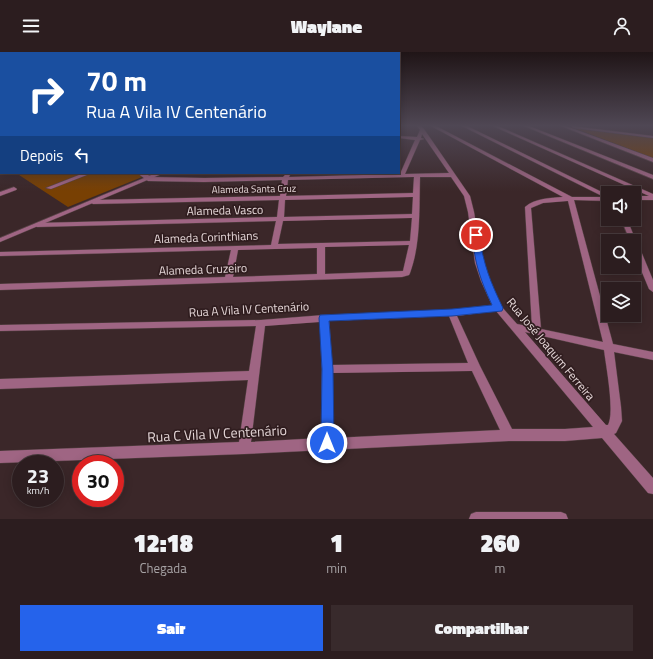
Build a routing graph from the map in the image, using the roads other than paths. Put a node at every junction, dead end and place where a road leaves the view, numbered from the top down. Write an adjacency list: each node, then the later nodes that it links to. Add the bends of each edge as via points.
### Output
1 (413, 148): 18 (street)
2 (434, 148): 16 (street, Rua José Joaquim Ferreira)
3 (474, 148): 33 (street)
4 (508, 148): 27 (street)
5 (543, 148): 29 (street)
6 (580, 148): 20 (street)
7 (621, 148): 8 (street)
8 (653, 160)
9 (86, 174): 24 (street)
10 (142, 174): 21 (street)
11 (159, 174): 21 (street)
12 (211, 174): 23 (street)
13 (249, 174): 22 (street)
14 (325, 175): 15 (street); 17 (street)
15 (364, 175): 18 (street)
16 (453, 175): 19 (street); 49 (street, Rua José Joaquim Ferreira, via 463,188 470,206 479,263)
17 (287, 176): 22 (street); 30 (street)
18 (402, 176): 19 (street)
19 (417, 176): 28 (street)
20 (653, 177)
21 (149, 179): 23 (street); 34 (street)
22 (244, 179): 23 (street)
23 (204, 180)
24 (49, 188)
25 (14, 189): 26 (street)
26 (0, 194)
27 (601, 194)
28 (416, 195): 30 (street, Alameda Santa Cruz); 35 (street)
29 (653, 197): 32 (street)
30 (282, 198): 34 (street, Alameda Santa Cruz); 36 (street)
31 (601, 198): 33 (street)
32 (641, 198)
33 (571, 199): 55 (street, via 541,202 527,210); 56 (street)
34 (92, 202): 37 (street)
35 (414, 216): 36 (street, Alameda Vasco); 39 (street)
36 (280, 220): 37 (street, Alameda Vasco); 41 (street)
37 (37, 225): 38 (street)
38 (0, 240)
39 (412, 243): 40 (street, Alameda Corinthians); 45 (street, Alameda Cruzeiro, via 406,273)
40 (321, 245): 41 (street, Alameda Corinthians); 45 (street)
41 (274, 246): 42 (street, Alameda Corinthians)
42 (235, 247): 43 (street, Alameda Corinthians); 46 (street)
43 (0, 254)
44 (641, 261): 48 (street)
45 (321, 277): 46 (street, Alameda Cruzeiro)
46 (228, 280): 47 (street, Alameda Cruzeiro)
47 (0, 287)
48 (653, 289)
49 (498, 308): 50 (street, Rua A Vila IV Centenário); 53 (street, Rua José Joaquim Ferreira)
50 (452, 313): 51 (street, Rua A Vila IV Centenário); 58 (street)
51 (324, 318): 52 (street, Rua A Vila IV Centenário); 59 (street)
52 (261, 323): 54 (street, Rua A Vila IV Centenário); 60 (street)
53 (515, 327): 55 (street); 62 (street, Rua José Joaquim Ferreira)
54 (0, 328)
55 (537, 331): 56 (street)
56 (609, 348): 57 (street); 62 (street, via 616,421 612,429)
57 (653, 356)
58 (475, 367): 59 (street); 63 (street)
59 (327, 369): 64 (street)
60 (254, 375): 61 (street); 65 (street)
61 (0, 384)
62 (603, 432): 63 (street, Rua C Vila IV Centenário); 67 (street, Rua José Joaquim Ferreira)
63 (509, 435): 64 (street, Rua C Vila IV Centenário)
64 (327, 443): 65 (street, Rua C Vila IV Centenário)
65 (244, 448): 66 (street, Rua C Vila IV Centenário)
66 (0, 458)
67 (653, 488)
68 (484, 519): 69 (street)
69 (561, 519)

